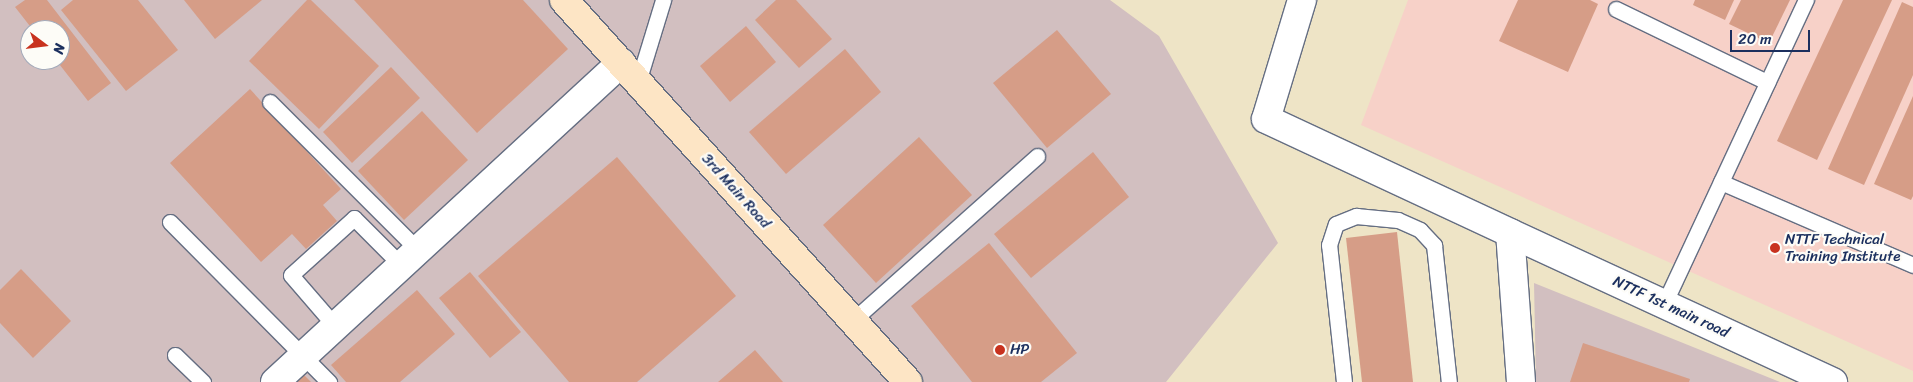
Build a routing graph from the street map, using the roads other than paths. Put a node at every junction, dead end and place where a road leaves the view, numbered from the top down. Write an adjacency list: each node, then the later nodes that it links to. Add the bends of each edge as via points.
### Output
1 (564, 0): 6 (main road, 3rd Main Road)
2 (663, 0): 6 (lane)
3 (1302, 0): 12 (street, NTTF 1st main road, via 1266,119)
4 (1806, 0): 7 (lane)
5 (1616, 9): 7 (lane)
6 (629, 73): 13 (street); 16 (main road, 3rd Main Road)
7 (1767, 82): 10 (lane)
8 (270, 102): 13 (lane)
9 (1037, 156): 16 (lane)
10 (1721, 182): 14 (lane); 15 (lane)
11 (170, 222): 19 (lane)
12 (1510, 232): 15 (street, NTTF 1st main road); 26 (street)
13 (410, 258): 17 (street); 17 (lane, via 354,218 291,275)
14 (1913, 265)
15 (1664, 304): 27 (street, NTTF 1st main road)
16 (852, 321): 23 (main road, 3rd Main Road)
17 (335, 326): 19 (street)
18 (175, 355): 20 (lane)
19 (304, 356): 21 (street); 22 (lane)
20 (203, 382)
21 (275, 382)
22 (329, 382)
23 (908, 382)
24 (1344, 382): 25 (lane, via 1329,245 1336,224 1356,216 1398,220 1420,230 1434,245)
25 (1449, 382)
26 (1520, 382)
27 (1833, 382)

